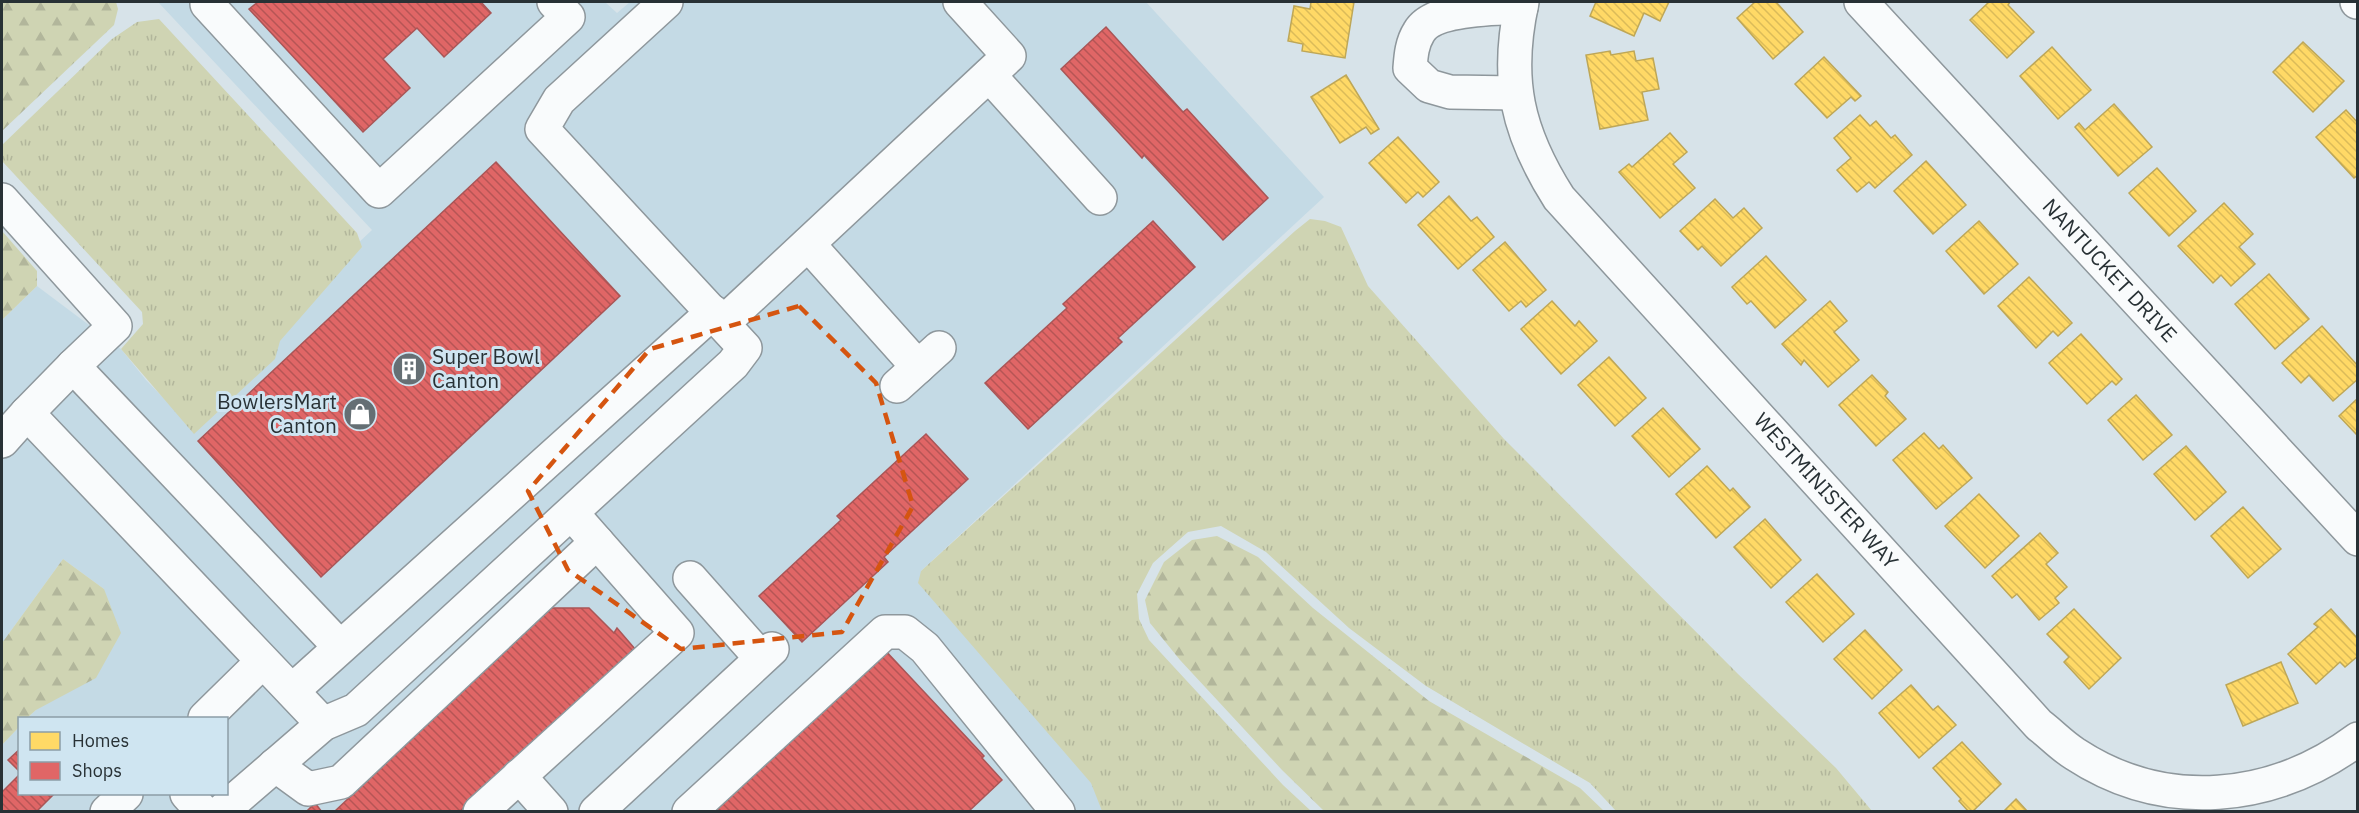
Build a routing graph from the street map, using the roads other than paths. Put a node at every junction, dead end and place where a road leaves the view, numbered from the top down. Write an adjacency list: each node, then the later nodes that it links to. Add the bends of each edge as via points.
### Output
1 (207, 2): 2 (street, via 379,191 568,16)
2 (554, 2)
3 (666, 2): 12 (street, via 559,100 542,129)
4 (960, 2): 7 (street, via 1009,56)
5 (1861, 2): 18 (street, NANTUCKET DRIVE)
6 (1521, 4): 8 (street, WESTMINISTER WAY, via 1516,25); 8 (street, via 1433,18 1419,30 1411,50 1410,68 1428,86 1450,92)
7 (989, 75): 9 (street); 11 (street)
8 (1515, 79): 31 (street, WESTMINISTER WAY, via 1522,123 1538,165 1559,198 2039,724 2074,754 2112,775)
9 (1100, 198)
10 (2, 200): 13 (street, via 115,326)
11 (808, 244): 12 (street); 14 (street, via 875,311)
12 (718, 318): 17 (street, via 745,348 733,364); 21 (street)
13 (73, 366): 15 (street); 21 (street)
14 (918, 367)
15 (27, 413): 16 (street); 22 (street)
16 (2, 441)
17 (572, 513): 19 (street); 25 (street, via 356,710)
18 (2358, 539)
19 (597, 542): 20 (street); 27 (street, via 341,782 308,789)
20 (656, 610): 28 (street, via 677,633); 37 (street, via 684,583 767,654)
21 (340, 647): 23 (street)
22 (262, 662): 23 (street); 24 (street)
23 (292, 691): 25 (street)
24 (206, 717)
25 (323, 724): 27 (street)
26 (2358, 739): 31 (street, WESTMINISTER WAY, via 2323,763 2291,778)
27 (275, 765): 34 (street)
28 (519, 776): 35 (street); 36 (street)
29 (125, 795): 32 (street)
30 (188, 795): 33 (street)
31 (2197, 803)
32 (107, 812)
33 (203, 812)
34 (221, 812)
35 (480, 812)
36 (551, 812)
37 (596, 812)
38 (690, 812): 39 (street, via 885,632 904,632 925,648)
39 (1058, 812)

